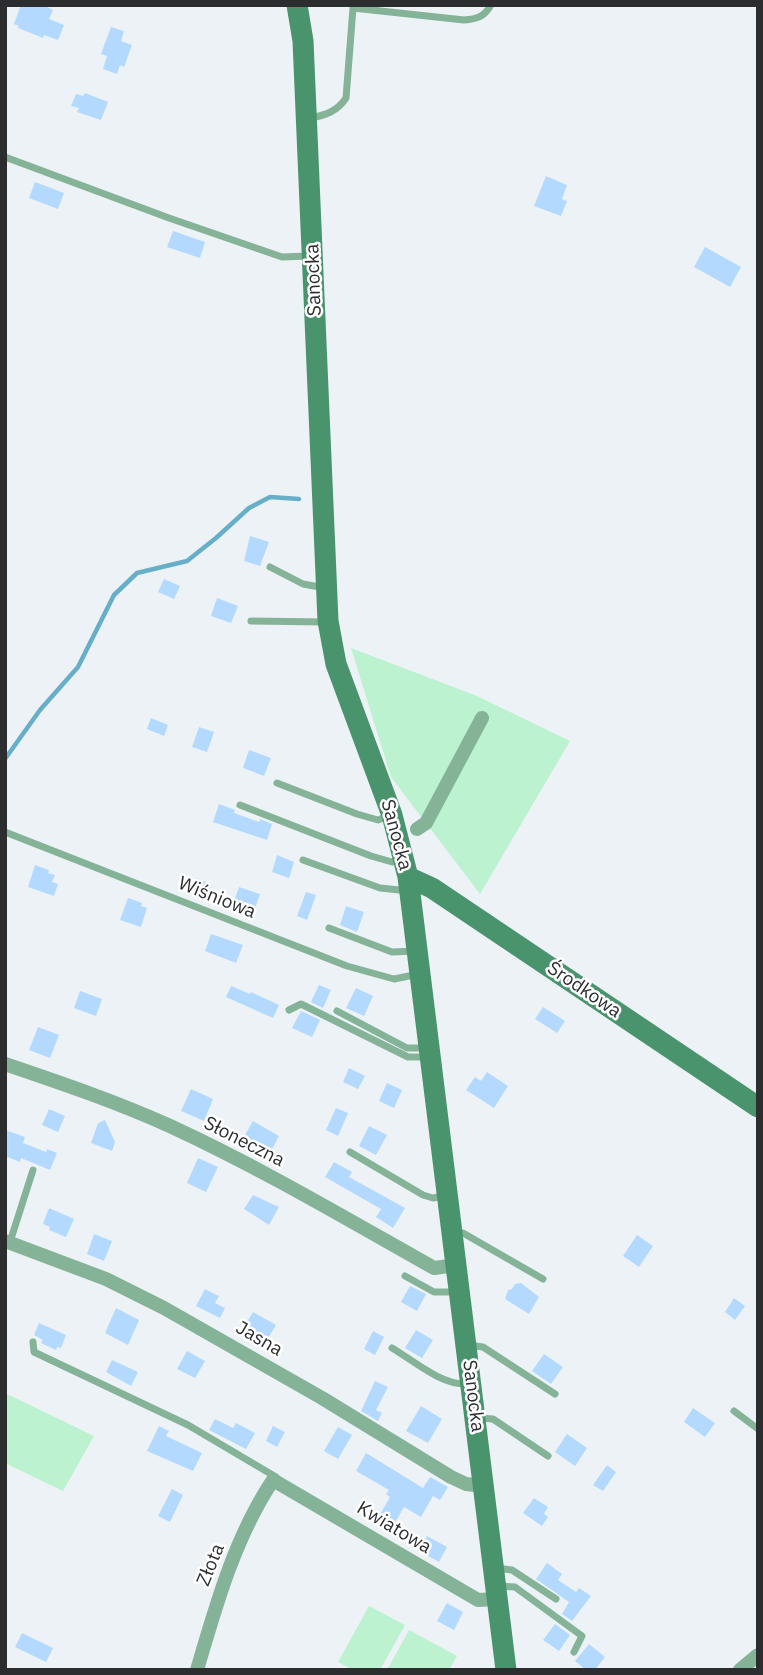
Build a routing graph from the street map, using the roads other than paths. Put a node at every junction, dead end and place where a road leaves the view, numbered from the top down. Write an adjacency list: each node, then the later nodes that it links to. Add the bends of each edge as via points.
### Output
1 (297, 5): 5 (street, Sanocka)
2 (422, 5): 4 (lane)
3 (491, 5): 4 (lane, via 477,19)
4 (422, 15): 5 (lane, via 353,8 346,98 330,113)
5 (307, 119): 7 (street, Sanocka)
6 (5, 157): 7 (lane, via 282,257)
7 (313, 256): 9 (street, Sanocka)
8 (270, 567): 9 (lane, via 303,584)
9 (326, 588): 11 (street, Sanocka)
10 (251, 621): 11 (lane)
11 (328, 621): 15 (street, Sanocka, via 336,664)
12 (482, 718): 16 (street, via 426,823)
13 (277, 783): 15 (lane, via 378,820)
14 (240, 805): 19 (lane, via 392,862)
15 (392, 815): 19 (street, Sanocka)
16 (416, 830)
17 (5, 832): 22 (lane, Wiśniowa, via 347,966 394,979)
18 (303, 860): 19 (lane, via 380,888)
19 (407, 876): 21 (street, Sanocka); 27 (street, Środkowa, via 432,888)
20 (329, 928): 21 (lane, via 392,951)
21 (417, 951): 22 (street, Sanocka)
22 (420, 974): 25 (street, Sanocka)
23 (289, 1010): 25 (lane, via 301,1004 408,1057)
24 (337, 1011): 25 (lane, via 407,1048)
25 (430, 1052): 30 (street, Sanocka)
26 (5, 1064): 33 (street, Słoneczna, via 191,1136 434,1268)
27 (758, 1107)
28 (350, 1152): 30 (lane, via 423,1195)
29 (33, 1170): 32 (lane)
30 (448, 1196): 31 (street, Sanocka)
31 (453, 1232): 33 (street, Sanocka); 35 (lane, via 463,1233)
32 (8, 1242): 47 (street, Jasna, via 106,1279 164,1308 451,1477)
33 (457, 1265): 36 (street, Sanocka)
34 (405, 1276): 36 (lane, via 434,1292)
35 (543, 1279)
36 (460, 1291): 38 (street, Sanocka)
37 (33, 1342): 46 (lane, via 34,1352 188,1425 277,1476)
38 (467, 1345): 40 (street, Sanocka); 41 (lane, via 483,1347)
39 (392, 1348): 40 (lane, via 444,1379)
40 (472, 1384): 43 (street, Sanocka)
41 (555, 1394)
42 (734, 1411): 44 (lane)
43 (476, 1418): 45 (lane, via 493,1419); 47 (street, Sanocka)
44 (758, 1429)
45 (548, 1456)
46 (273, 1480): 48 (street, Kwiatowa, via 478,1601); 52 (street, Złota, via 222,1584)
47 (484, 1486): 48 (street, Sanocka)
48 (495, 1584): 49 (lane, via 512,1570); 50 (lane, via 515,1587 583,1636); 53 (street, Sanocka)
49 (556, 1599)
50 (574, 1652)
51 (758, 1655): 54 (street)
52 (197, 1670)
53 (506, 1670)
54 (740, 1670)

